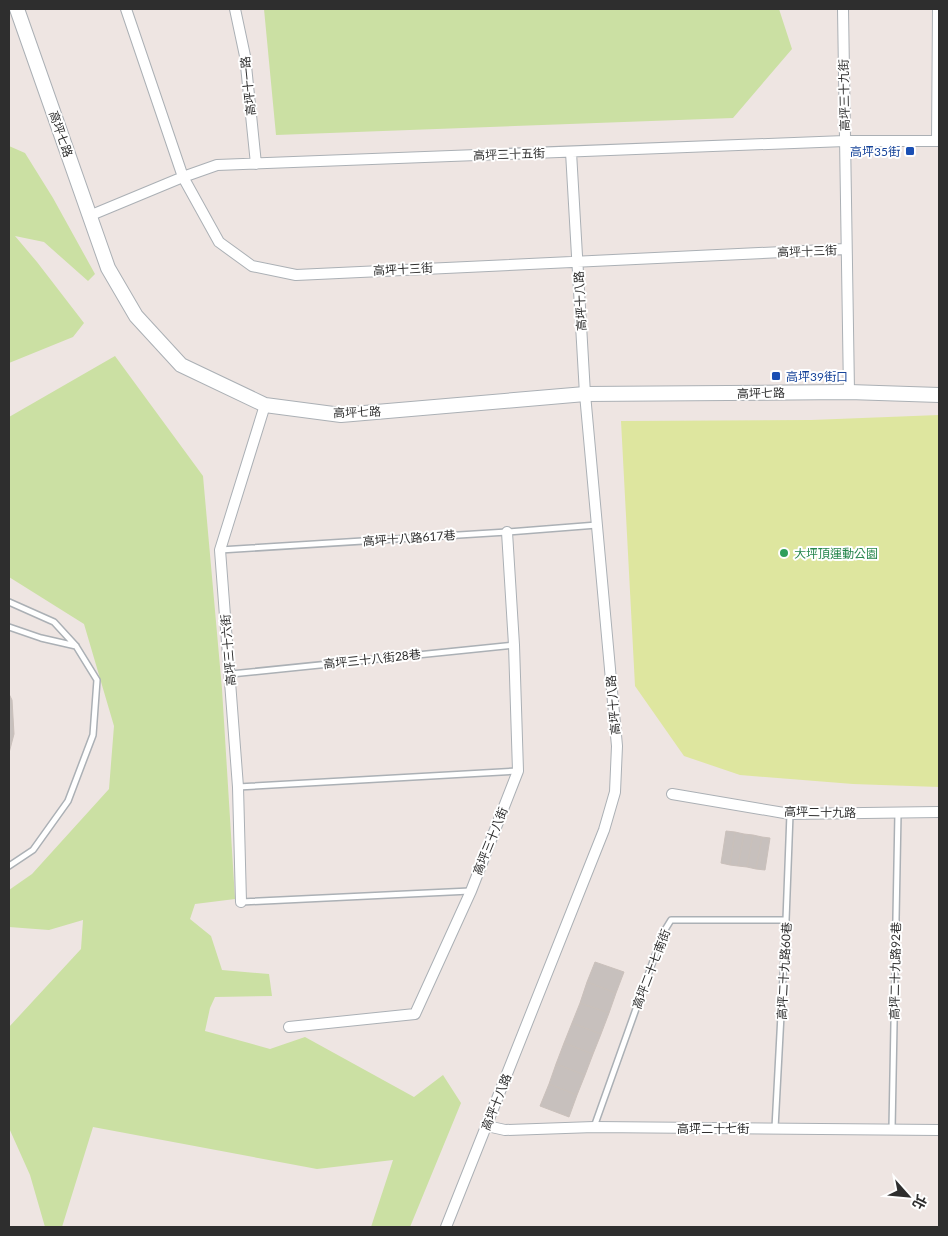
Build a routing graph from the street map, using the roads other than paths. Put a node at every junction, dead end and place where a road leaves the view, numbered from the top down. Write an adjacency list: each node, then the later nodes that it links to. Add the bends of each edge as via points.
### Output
1 (17, 9): 11 (street, 高坪七路)
2 (126, 9): 10 (street, 高坪十三街)
3 (235, 9): 9 (street, 高坪十一路, via 245,56)
4 (842, 9): 6 (street, 高坪三十九街)
5 (938, 9): 7 (street)
6 (844, 141): 7 (street, 高坪三十五街); 8 (street, 高坪三十五街); 12 (street, 高坪三十九街)
7 (938, 141)
8 (570, 152): 9 (street, 高坪三十五街); 13 (street, 高坪十八路)
9 (256, 164): 10 (street, 高坪三十五街, via 217,165)
10 (183, 177): 11 (street, 高坪三十五街); 13 (street, 高坪十三街, via 219,242 252,266 260,268 296,274)
11 (89, 216): 17 (street, 高坪七路, via 108,268 136,316 181,365)
12 (846, 250): 13 (street, 高坪十三街); 14 (street, 高坪三十九街)
13 (578, 261): 15 (street, 高坪十八路)
14 (849, 392): 15 (street, 高坪七路); 16 (street, 高坪七路)
15 (585, 394): 17 (street, 高坪七路, via 341,415); 18 (street, 高坪十八路)
16 (939, 395)
17 (265, 405): 20 (street, 高坪三十六街)
18 (598, 525): 19 (lane, 高坪十八路617巷); 37 (street, 高坪十八路, via 617,746 615,792 604,830)
19 (507, 532): 20 (lane, 高坪十八路617巷); 23 (street, 高坪三十八街)
20 (220, 550): 25 (street, 高坪三十六街)
21 (9, 602): 24 (lane, via 54,622)
22 (9, 627): 24 (lane)
23 (514, 645): 25 (lane, 高坪三十八街28巷); 26 (street, 高坪三十八街)
24 (76, 646): 32 (lane, via 97,680 93,735 68,801 33,850)
25 (231, 674): 27 (street, 高坪三十六街)
26 (518, 770): 27 (lane); 33 (street, 高坪三十八街)
27 (238, 787): 34 (street, 高坪三十六街)
28 (672, 794): 31 (street, 高坪二十九路)
29 (939, 812): 30 (street, 高坪二十九路)
30 (898, 813): 31 (street, 高坪二十九路); 40 (lane, 高坪二十九路92巷)
31 (790, 814): 35 (lane, 高坪二十九路60巷)
32 (9, 866)
33 (471, 891): 34 (lane); 36 (street, 高坪三十八街, via 415,1014)
34 (241, 902)
35 (786, 920): 38 (lane, 高坪二十七南街, via 671,920 663,933); 39 (lane, 高坪二十九路60巷)
36 (289, 1027)
37 (487, 1126): 38 (street, 高坪二十七街, via 505,1130); 42 (street, 高坪十八路)
38 (594, 1127): 39 (street, 高坪二十七街)
39 (775, 1128): 40 (street, 高坪二十七街)
40 (892, 1130): 41 (street, 高坪二十七街)
41 (939, 1130)
42 (446, 1227)

